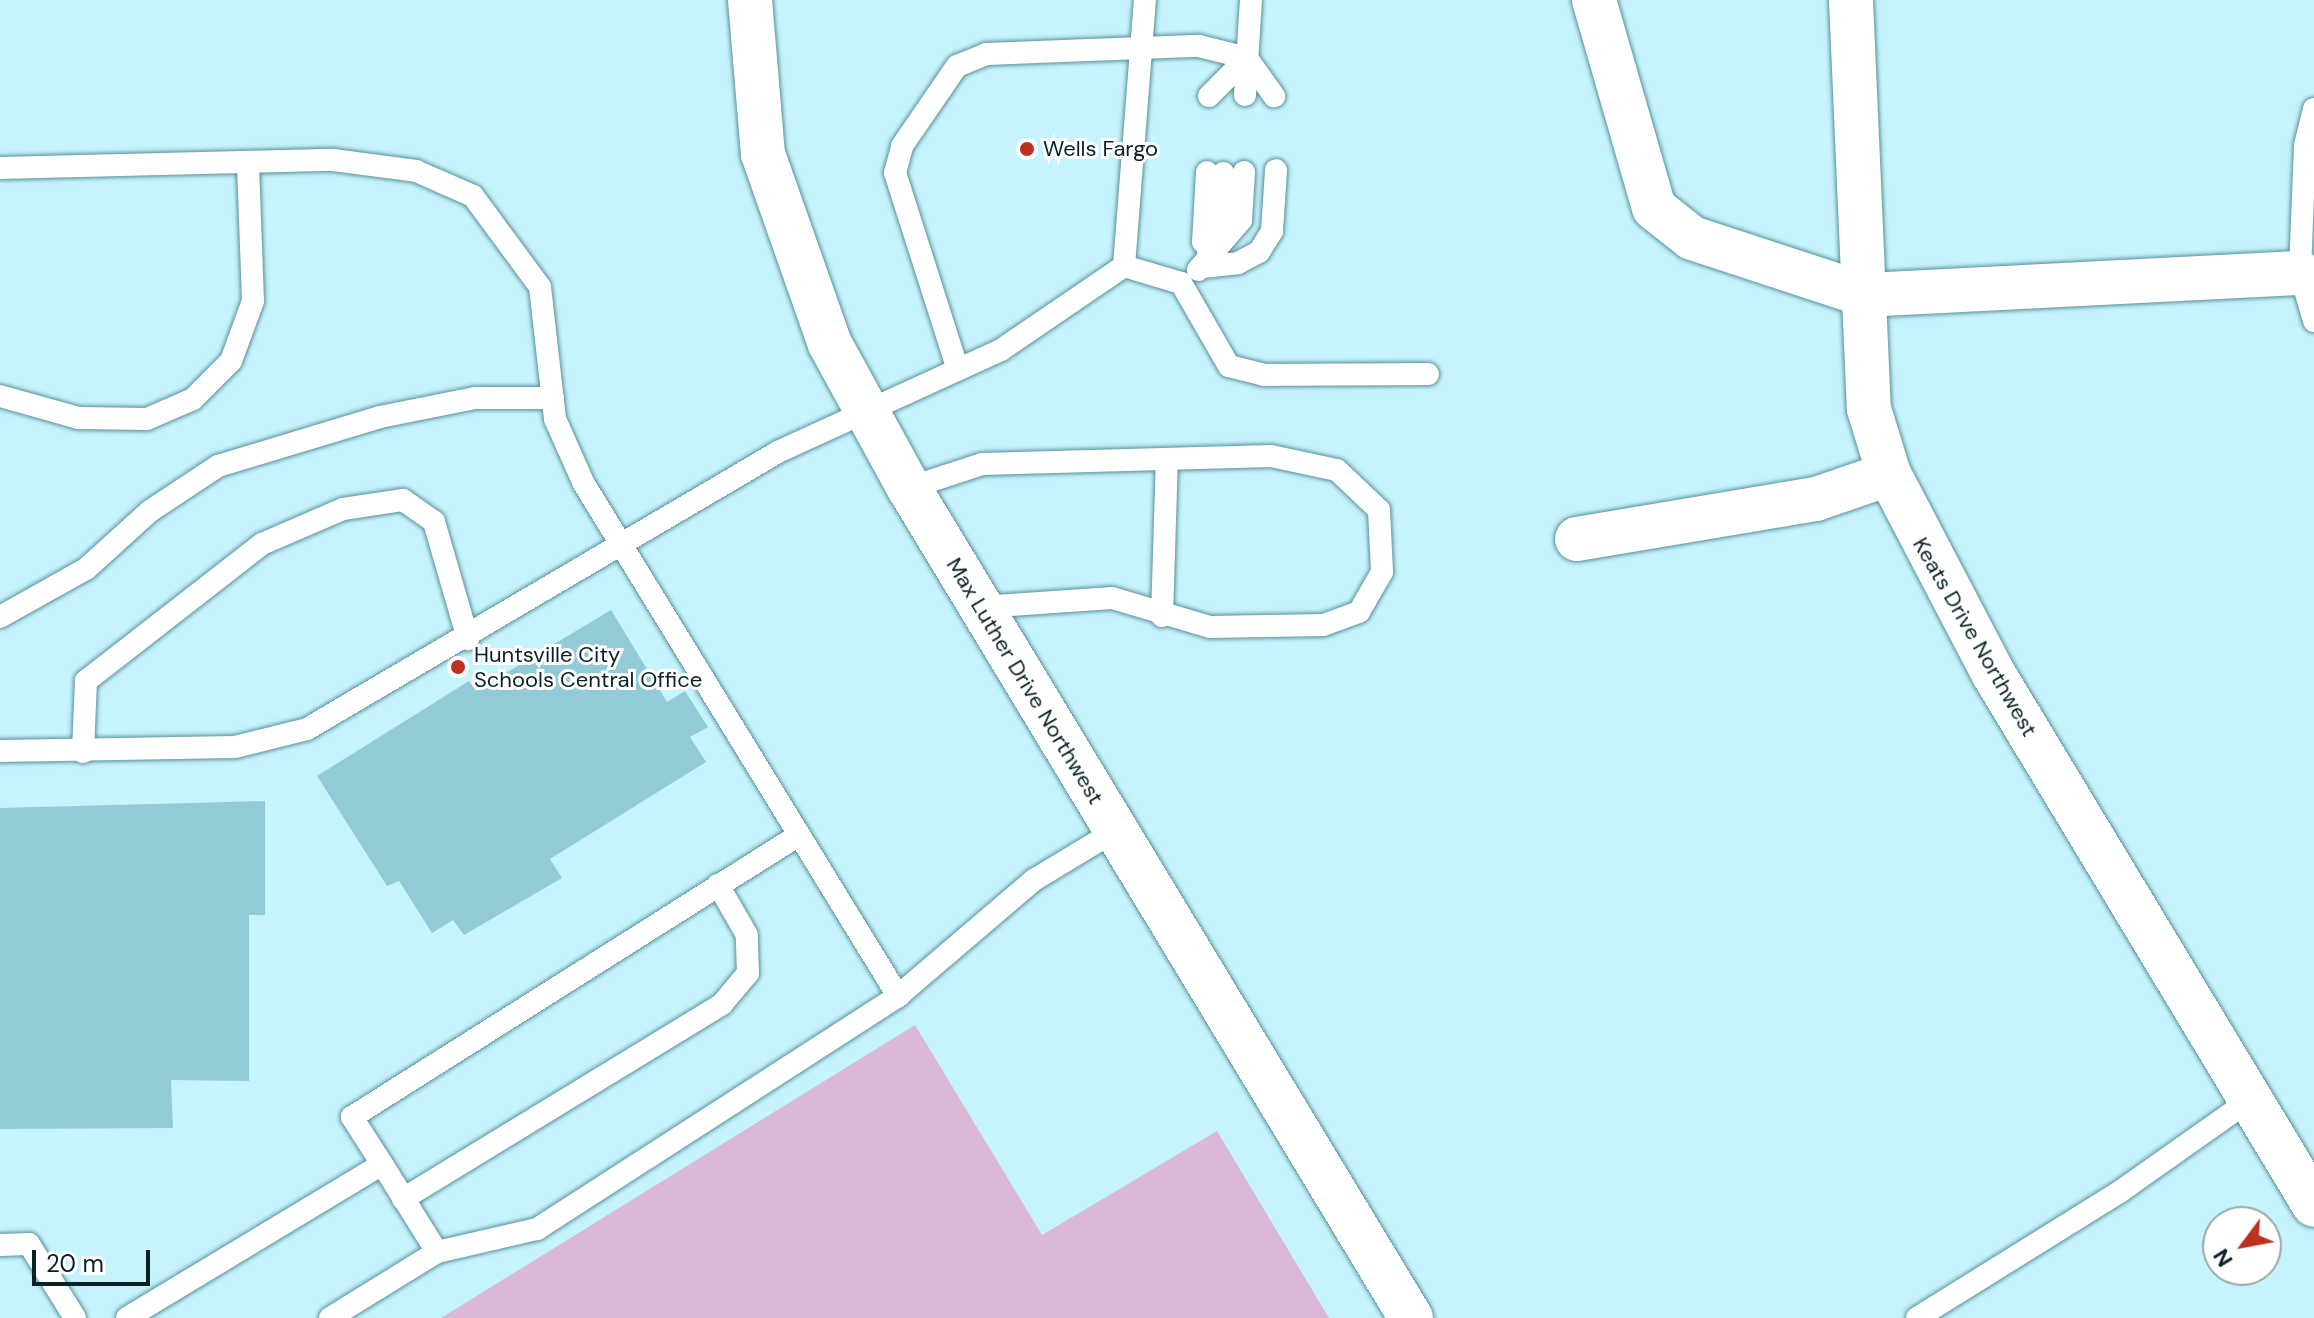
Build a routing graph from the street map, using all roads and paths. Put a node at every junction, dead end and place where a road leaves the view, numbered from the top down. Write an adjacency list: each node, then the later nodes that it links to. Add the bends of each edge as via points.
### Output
1 (750, 0): 22 (street, Max Luther Drive Northwest, via 763,154 779,212 830,344)
2 (1145, 0): 6 (lane)
3 (1251, 0): 7 (lane)
4 (1594, 0): 16 (street, via 1654,208 1692,238)
5 (1851, 0): 16 (street, Keats Drive Northwest)
6 (1142, 50): 7 (lane, via 1199,46); 12 (lane); 18 (lane, via 986,54 957,66 902,146 895,173)
7 (1247, 58): 7 (lane, via 1243,96)
8 (2314, 109): 14 (lane, via 2305,146)
9 (248, 163): 10 (lane); 20 (lane, via 253,301 231,361 193,399 147,419 79,418); 21 (lane, via 333,160 416,171 473,196 540,287)
10 (0, 168)
11 (1242, 171): 13 (lane); 13 (lane, via 1241,220); 13 (lane, via 1272,231 1259,252)
12 (1124, 266): 15 (lane); 18 (lane, via 1001,350)
13 (1202, 267): 15 (lane)
14 (2300, 273): 16 (street); 17 (lane)
15 (1181, 283): 19 (lane, via 1229,366 1264,375)
16 (1865, 295): 24 (street, Keats Drive Northwest, via 1869,409)
17 (2314, 321)
18 (957, 367): 22 (lane)
19 (1428, 374)
20 (0, 396)
21 (553, 398): 27 (lane, via 584,484); 30 (lane, via 475,398 380,417 218,466 150,511 86,569)
22 (868, 414): 25 (street, Max Luther Drive Northwest); 27 (lane, via 778,452)
23 (1167, 459): 25 (lane, via 982,464); 29 (lane); 29 (lane, via 1271,456 1337,470 1379,510 1382,572 1359,612 1323,625 1210,627)
24 (1889, 474): 26 (street, via 1816,499); 38 (street, Keats Drive Northwest, via 1993,673)
25 (909, 488): 28 (street, Max Luther Drive Northwest)
26 (1577, 539)
27 (622, 545): 31 (lane); 35 (lane)
28 (981, 607): 29 (lane, via 1112,598); 34 (street, Max Luther Drive Northwest)
29 (1162, 616)
30 (0, 617)
31 (468, 639): 33 (lane, via 307,729 235,747); 33 (lane, via 434,522 403,500 343,509 262,544 86,681)
32 (0, 751): 33 (lane)
33 (83, 752)
34 (1115, 831): 37 (lane, via 1034,880); 47 (street, Max Luther Drive Northwest)
35 (799, 835): 36 (lane); 37 (lane)
36 (718, 885): 39 (lane, via 352,1117); 40 (lane, via 747,935 748,973 722,1004)
37 (898, 996): 43 (lane, via 537,1229)
38 (2250, 1100): 41 (street, Keats Drive Northwest); 48 (lane, via 2121,1191)
39 (382, 1164): 40 (lane); 45 (lane)
40 (403, 1199): 43 (lane)
41 (2314, 1205)
42 (0, 1245): 44 (lane, via 29,1244)
43 (437, 1252): 46 (lane)
44 (75, 1318)
45 (127, 1318)
46 (330, 1318)
47 (1411, 1318)
48 (1917, 1318)

